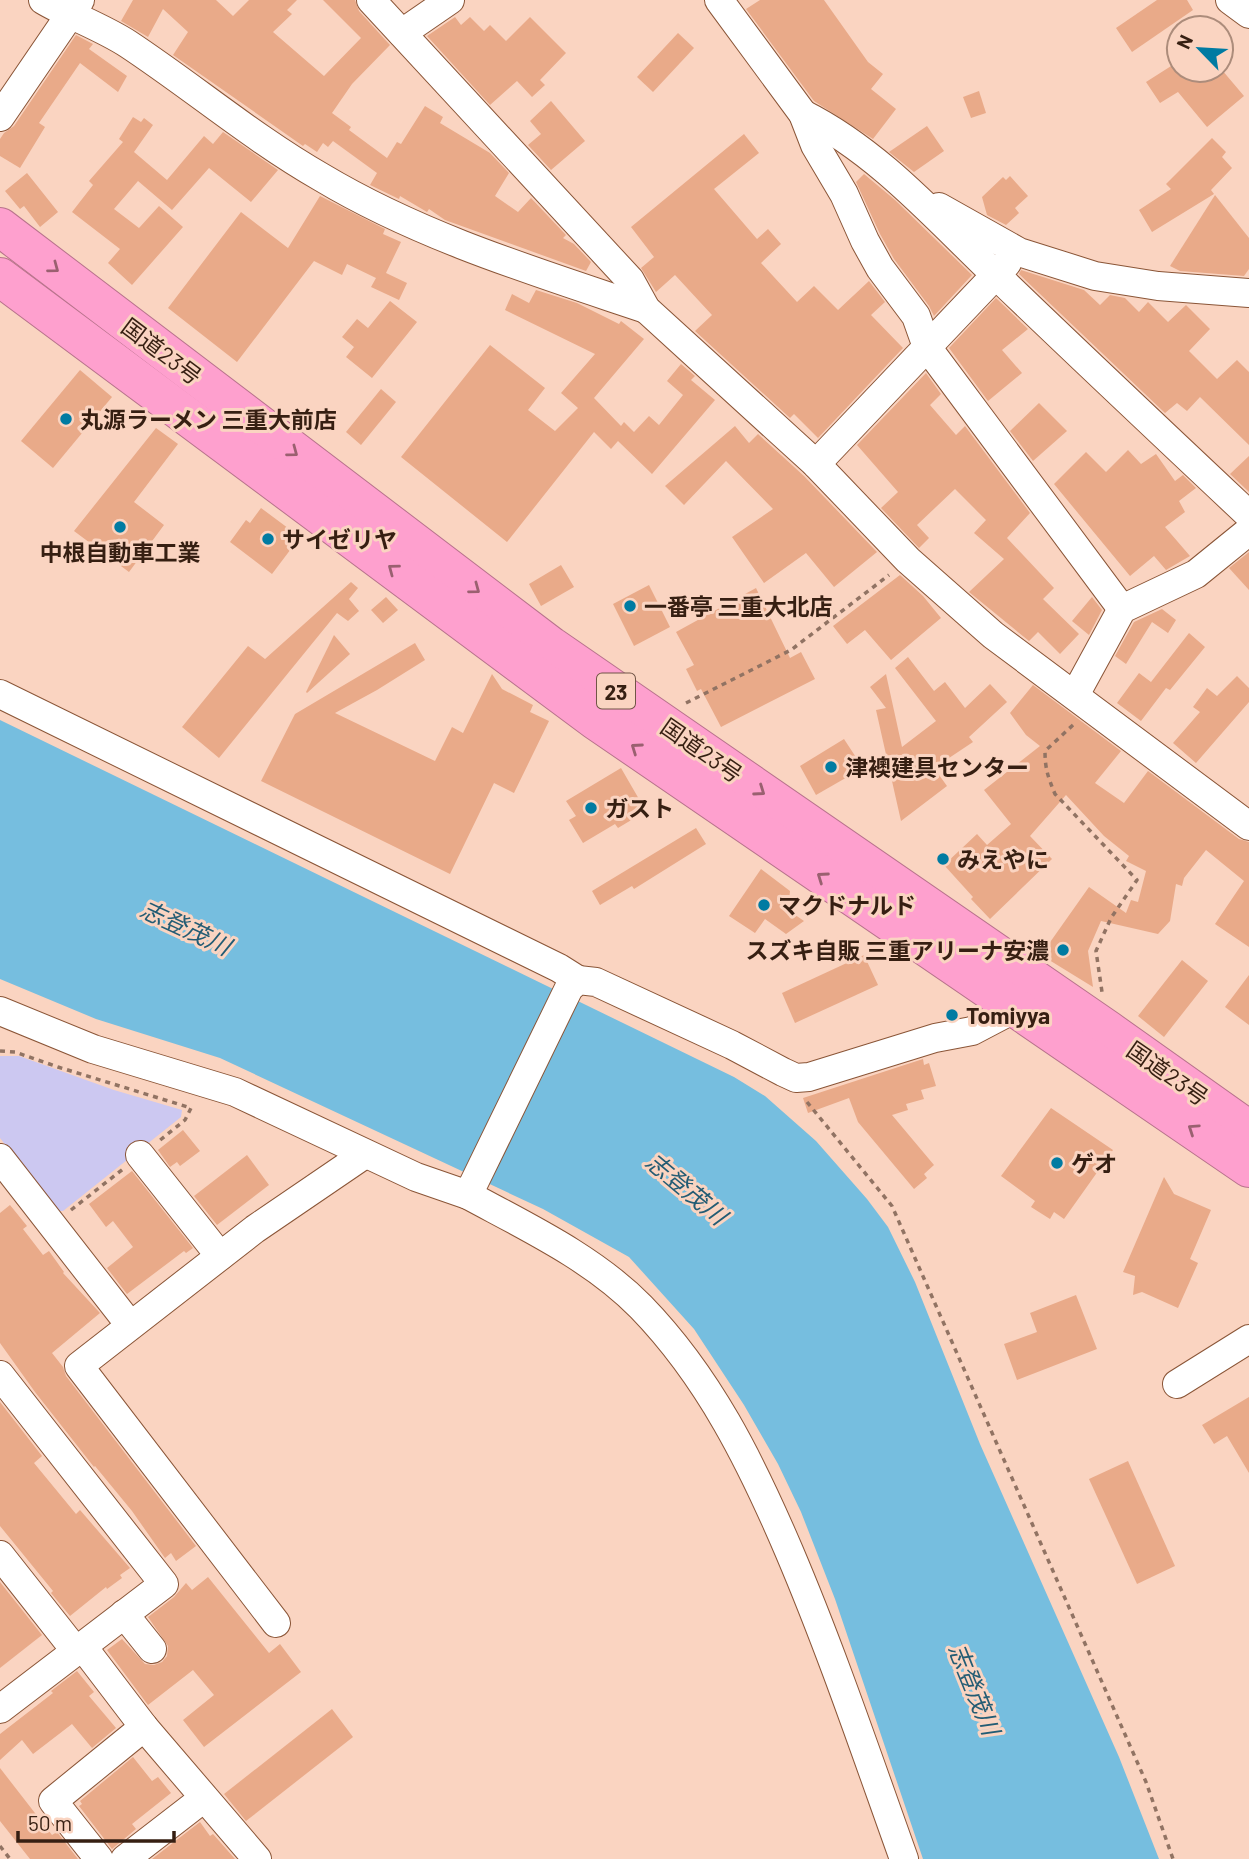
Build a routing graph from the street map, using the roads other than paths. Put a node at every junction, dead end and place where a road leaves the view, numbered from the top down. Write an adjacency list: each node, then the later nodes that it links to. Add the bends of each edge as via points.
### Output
1 (43, 0): 6 (street)
2 (371, 0): 8 (street)
3 (450, 0): 8 (street)
4 (719, 0): 9 (street)
5 (1230, 0): 7 (street)
6 (75, 8): 10 (street); 17 (street, via 322,178 388,212 506,261)
7 (1249, 14)
8 (402, 33): 17 (street, via 630,280)
9 (803, 114): 11 (street, via 833,129); 18 (street, via 865,241 916,316)
10 (0, 117)
11 (908, 189): 13 (street); 14 (street)
12 (0, 227): 29 (highway, 国道23号 / 23, one-way to 29, via 551,646)
13 (1019, 251): 14 (street); 16 (street, via 1095,276)
14 (996, 276): 18 (street); 20 (street)
15 (0, 277): 27 (highway, 国道23号 / 23, one-way to 15, via 595,720)
16 (1249, 293)
17 (646, 309): 19 (street)
18 (927, 347): 19 (street); 22 (street)
19 (816, 464): 24 (street, via 908,560 993,635)
20 (1249, 515)
21 (1249, 531): 22 (street, via 1196,574)
22 (1122, 609): 24 (street)
23 (0, 694): 26 (street, via 559,968)
24 (1083, 702): 25 (street)
25 (1249, 826)
26 (573, 984): 27 (street, via 596,982 796,1078 972,1031); 35 (street)
27 (1014, 1009): 33 (highway, 国道23号 / 23, one-way to 27)
28 (0, 1011): 30 (street, via 93,1049 235,1092)
29 (1249, 1130)
30 (365, 1154): 35 (street, via 416,1177); 36 (street)
31 (141, 1155): 36 (street)
32 (0, 1158): 34 (street)
33 (1249, 1168)
34 (10, 1191): 37 (street, via 51,1224)
35 (470, 1191): 52 (street, via 600,1272 640,1307 712,1396 761,1486 804,1586)
36 (220, 1256): 37 (street)
37 (130, 1325): 43 (street, via 79,1366)
38 (1249, 1339): 40 (street)
39 (0, 1375): 42 (street, via 164,1584)
40 (1177, 1384)
41 (0, 1555): 44 (street)
42 (124, 1614): 44 (street); 45 (street)
43 (276, 1623)
44 (79, 1648): 46 (street); 47 (street)
45 (152, 1649)
46 (0, 1709)
47 (144, 1727): 48 (street); 49 (street, via 53,1801)
48 (204, 1798): 50 (street); 51 (street)
49 (99, 1859)
50 (125, 1859)
51 (257, 1859)
52 (904, 1859)

